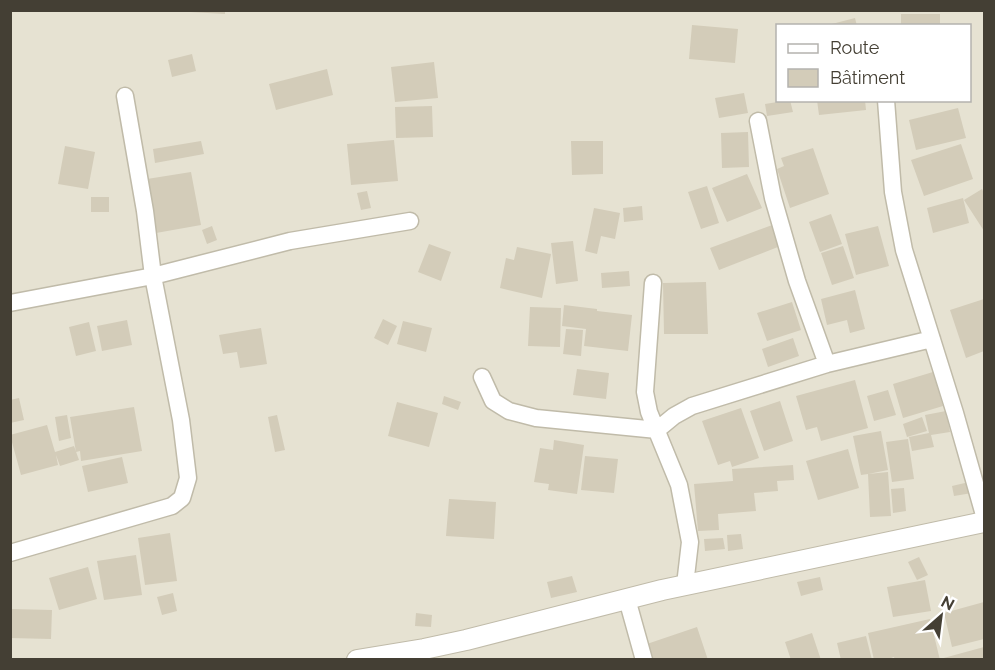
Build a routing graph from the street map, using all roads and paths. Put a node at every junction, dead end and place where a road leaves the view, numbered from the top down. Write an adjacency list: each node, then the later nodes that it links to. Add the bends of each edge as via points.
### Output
1 (125, 96): 5 (street)
2 (886, 102): 8 (street, via 893,192 904,250)
3 (758, 121): 9 (street, via 773,198)
4 (410, 221): 5 (street, via 290,241)
5 (153, 276): 7 (street); 14 (street, via 181,420 188,478 182,498 172,506)
6 (653, 283): 11 (street, via 645,392)
7 (10, 303)
8 (932, 339): 9 (street); 12 (street)
9 (827, 364): 11 (street, via 692,406)
10 (482, 377): 11 (street, via 493,401 509,411 536,418)
11 (657, 430): 15 (street, via 679,485 690,542)
12 (984, 515)
13 (984, 522): 15 (street)
14 (10, 553)
15 (685, 585): 16 (street)
16 (627, 599): 17 (street, via 466,640); 19 (street)
17 (425, 655): 18 (street)
18 (357, 660)
19 (644, 660)

